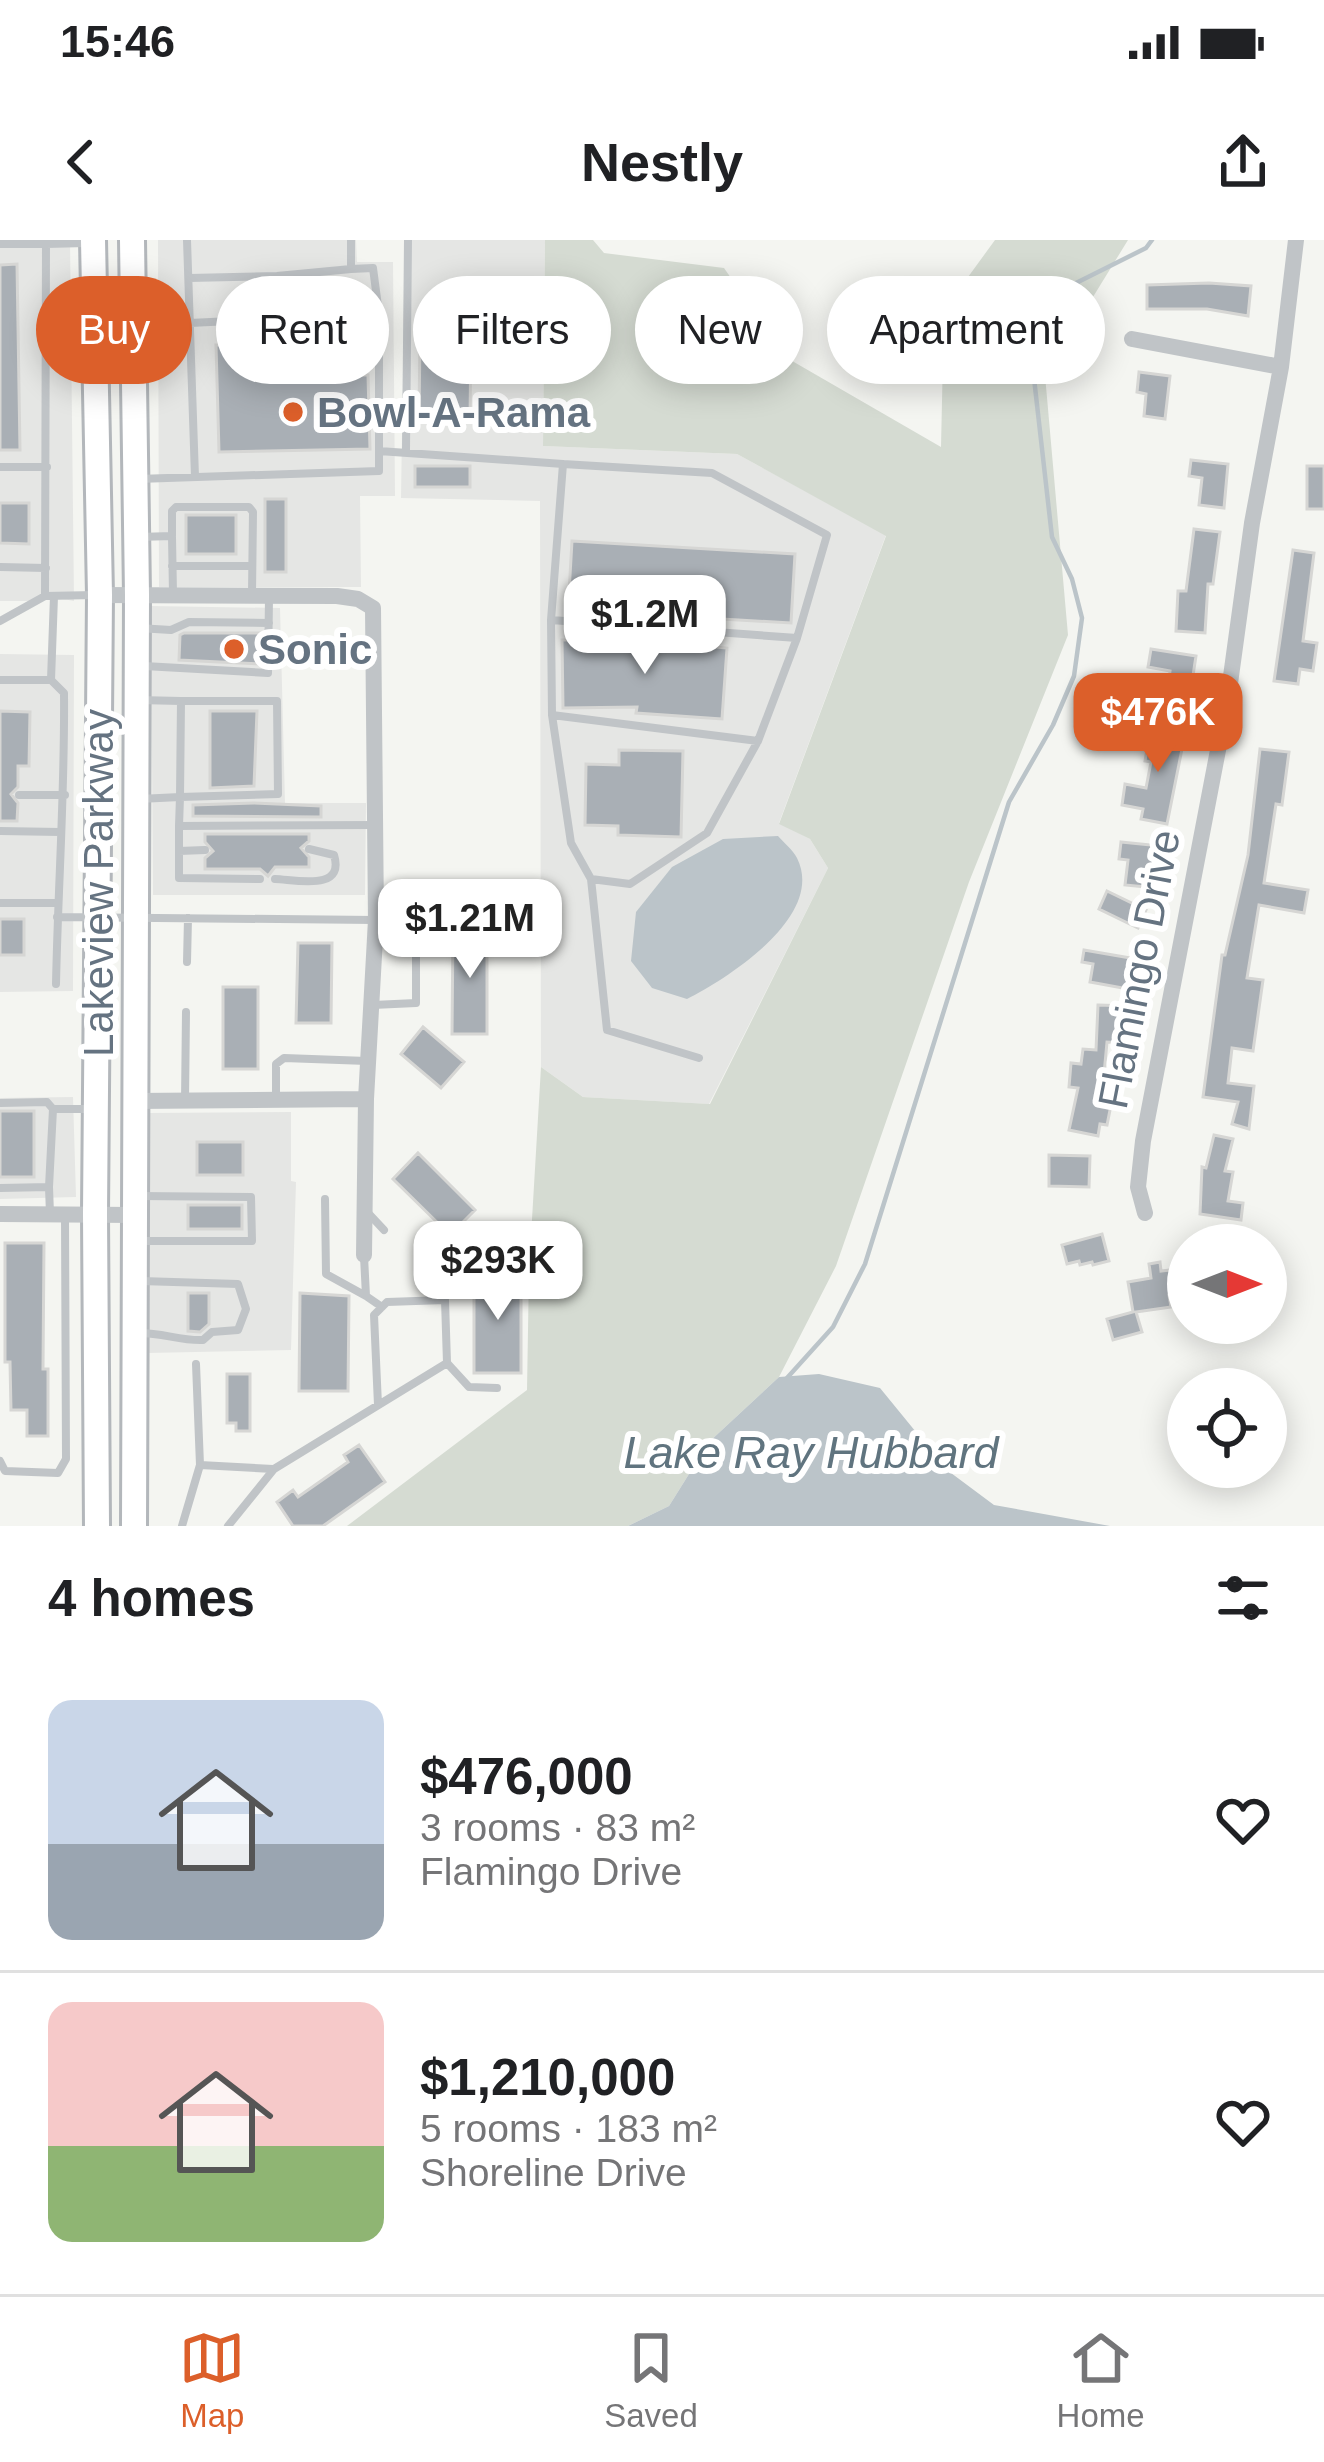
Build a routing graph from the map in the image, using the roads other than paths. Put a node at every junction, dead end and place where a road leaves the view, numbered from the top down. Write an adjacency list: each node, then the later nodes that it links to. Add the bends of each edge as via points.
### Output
1 (154, 240): 7 (lane)
2 (188, 240): 11 (lane)
3 (351, 240): 10 (lane)
4 (409, 240): 18 (lane)
5 (1296, 240): 15 (street, Flamingo Drive)
6 (93, 241): 7 (main road); 8 (lane); 31 (main road, Lakeview Parkway)
7 (132, 241): 24 (main road, Lakeview Parkway)
8 (46, 242): 9 (lane); 22 (lane)
9 (0, 244)
10 (351, 269): 12 (lane, via 373,268); 13 (lane)
11 (189, 276)
12 (374, 276)
13 (192, 278)
14 (1132, 339): 15 (street)
15 (1281, 367): 89 (street, Flamingo Drive, via 1143,1141)
16 (192, 384): 23 (lane)
17 (379, 384): 19 (lane)
18 (406, 450): 19 (lane); 20 (lane)
19 (379, 451): 23 (lane, via 379,471)
20 (563, 464): 36 (lane); 40 (lane, via 712,473 827,535)
21 (0, 467): 22 (lane)
22 (47, 467): 30 (lane)
23 (195, 477): 24 (lane)
24 (136, 479): 26 (main road, Lakeview Parkway)
25 (172, 536): 26 (lane); 27 (lane); 28 (lane, via 176,507 249,507)
26 (136, 538): 32 (main road, Lakeview Parkway)
27 (172, 566): 28 (lane); 33 (lane)
28 (252, 566): 35 (lane)
29 (0, 567): 30 (lane)
30 (46, 568): 34 (lane)
31 (100, 595): 32 (street); 34 (lane); 67 (main road, Lakeview Parkway)
32 (137, 595): 33 (street); 39 (main road, Lakeview Parkway)
33 (173, 595): 35 (street)
34 (50, 596): 37 (lane); 43 (lane)
35 (260, 596): 38 (lane); 52 (street, via 337,596 373,608)
36 (551, 620): 40 (lane); 46 (lane)
37 (0, 621)
38 (268, 622): 39 (lane); 41 (lane, via 268,674)
39 (137, 628): 41 (main road, Lakeview Parkway)
40 (796, 638): 47 (lane)
41 (137, 666): 44 (main road, Lakeview Parkway)
42 (0, 680): 43 (lane)
43 (51, 680): 49 (lane, via 64,693)
44 (137, 700): 45 (lane); 51 (main road, Lakeview Parkway)
45 (181, 701): 50 (lane); 50 (lane, via 277,701 278,794)
46 (552, 715): 47 (lane); 61 (lane, via 571,843)
47 (758, 741): 61 (lane, via 707,833 630,884)
48 (19, 795): 49 (lane)
49 (65, 795): 55 (lane)
50 (180, 797): 51 (lane); 53 (lane)
51 (137, 799): 69 (main road, Lakeview Parkway)
52 (376, 825): 53 (lane); 62 (street)
53 (179, 826): 58 (lane)
54 (0, 831): 55 (lane)
55 (60, 832): 66 (lane)
56 (308, 849): 60 (lane, via 334,855 333,877)
57 (205, 850): 58 (lane)
58 (179, 851): 59 (lane, via 179,878)
59 (260, 879)
60 (275, 879)
61 (591, 879): 76 (lane, via 607,1030)
62 (376, 898): 63 (lane); 71 (street)
63 (416, 899): 64 (lane); 74 (lane, via 416,1003)
64 (508, 899)
65 (0, 903): 66 (lane)
66 (57, 903): 68 (lane)
67 (98, 916): 68 (lane); 69 (lane); 84 (main road, Lakeview Parkway)
68 (57, 917): 73 (lane)
69 (134, 917): 70 (lane); 80 (main road, Lakeview Parkway)
70 (188, 918): 71 (lane); 72 (lane)
71 (376, 920): 74 (street)
72 (187, 962)
73 (56, 984)
74 (373, 1005): 77 (street)
75 (186, 1012): 81 (lane)
76 (699, 1058)
77 (368, 1061): 78 (street); 79 (lane, via 284,1058 276,1064)
78 (366, 1099): 79 (street); 88 (street)
79 (276, 1100): 81 (street)
80 (135, 1101): 81 (street); 93 (main road, Lakeview Parkway)
81 (185, 1101)
82 (0, 1103): 83 (lane, via 47,1102)
83 (52, 1109): 84 (lane); 85 (lane)
84 (97, 1109): 92 (main road, Lakeview Parkway)
85 (49, 1187): 86 (lane); 91 (lane)
86 (0, 1189)
87 (325, 1199): 97 (lane, via 326,1274)
88 (364, 1209): 94 (lane); 95 (street)
89 (1144, 1213)
90 (0, 1214): 91 (street)
91 (57, 1214): 92 (street); 104 (lane, via 66,1459 58,1473 5,1471)
92 (95, 1214): 93 (street); 107 (main road, Lakeview Parkway)
93 (134, 1217): 93 (lane, via 196,1196 251,1197 252,1240 197,1241); 96 (main road, Lakeview Parkway)
94 (384, 1230)
95 (364, 1255): 97 (lane)
96 (134, 1281): 99 (main road, Lakeview Parkway); 99 (lane, via 238,1284 246,1309 238,1330 203,1340)
97 (366, 1296): 98 (lane)
98 (382, 1307): 101 (lane, via 445,1300); 103 (lane, via 374,1315)
99 (134, 1332): 108 (main road, Lakeview Parkway)
100 (196, 1364): 105 (lane)
101 (446, 1364): 102 (lane, via 469,1387); 103 (lane)
102 (497, 1388)
103 (378, 1406): 106 (lane)
104 (0, 1461)
105 (200, 1465): 106 (lane); 109 (lane)
106 (274, 1469): 110 (lane)
107 (100, 1526)
108 (134, 1526)
109 (182, 1526)
110 (228, 1526)

